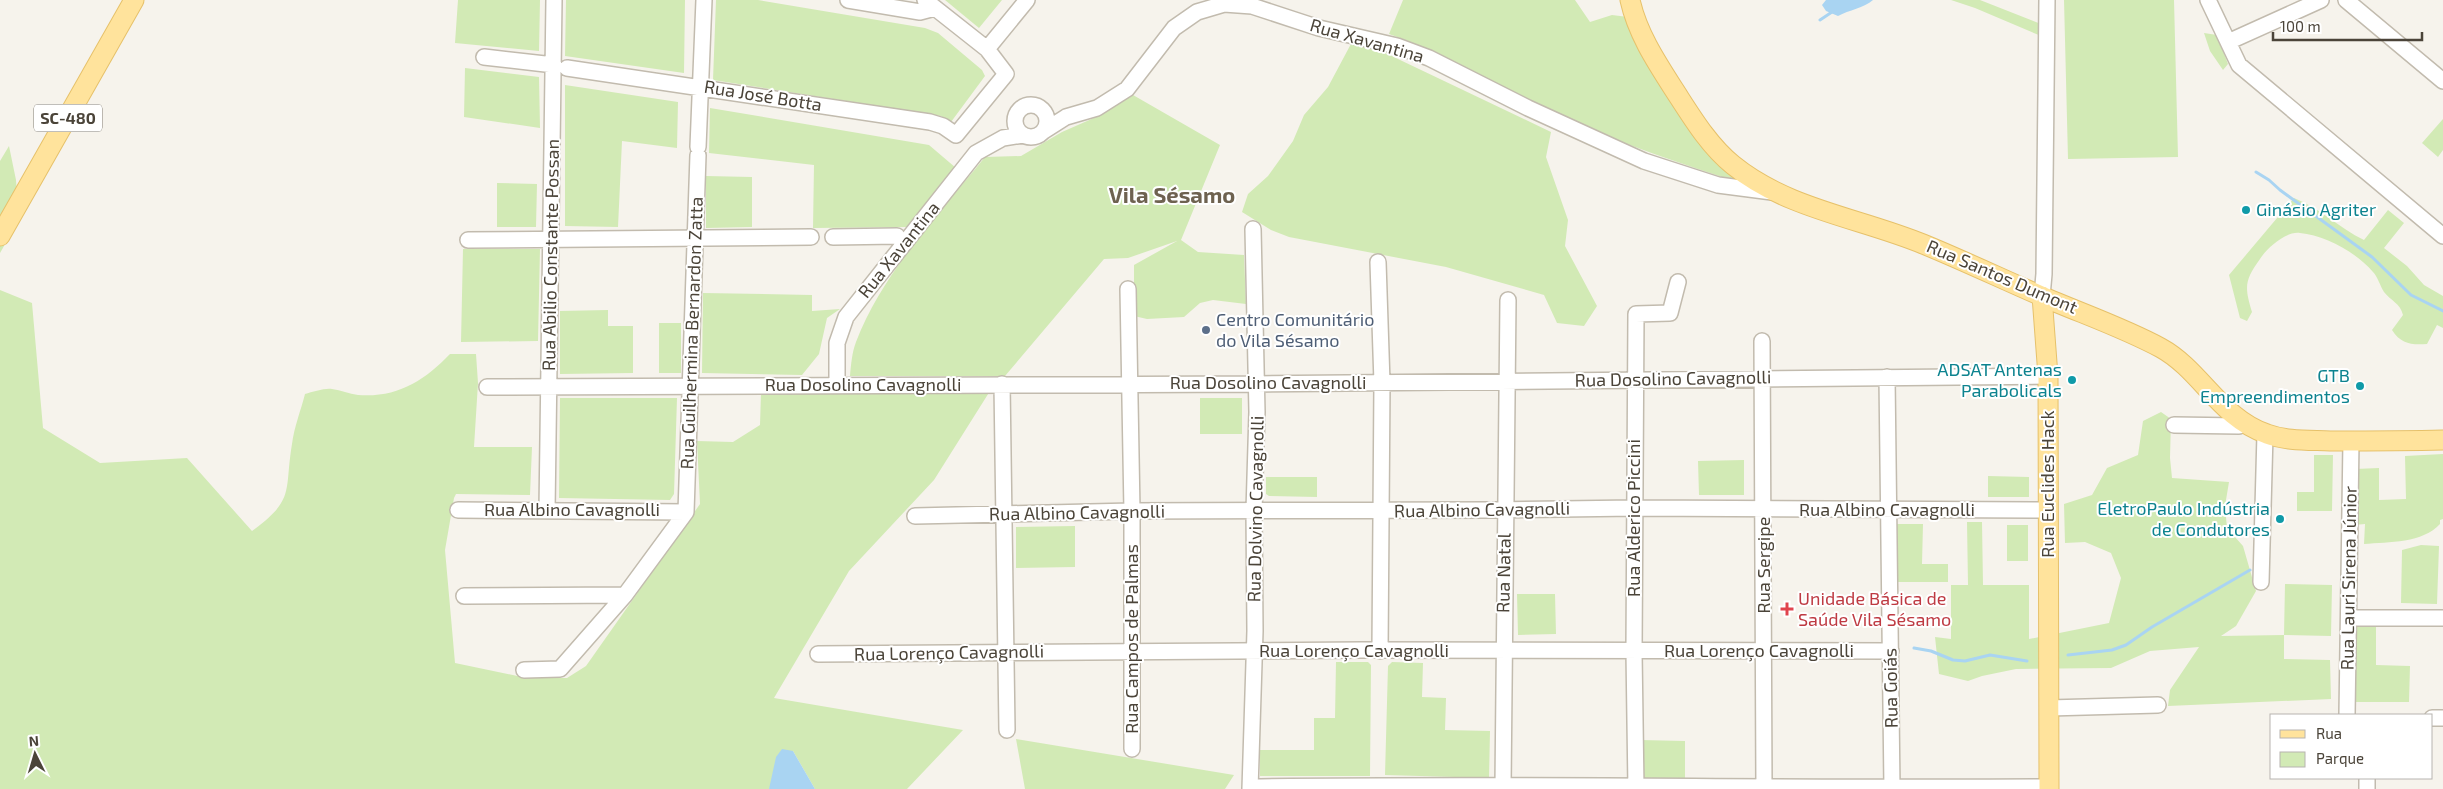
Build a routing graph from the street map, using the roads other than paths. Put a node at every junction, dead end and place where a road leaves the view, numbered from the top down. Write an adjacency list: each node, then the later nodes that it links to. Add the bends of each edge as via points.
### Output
1 (134, 0): 26 (main road, SC-480)
2 (554, 0): 15 (street, Rua Abilio Constante Possan)
3 (704, 0): 17 (street, Rua Guilhermina Bernardon Zatta)
4 (848, 0): 11 (street, via 920,12)
5 (1027, 0): 13 (street)
6 (1630, 0): 24 (main road, Rua Santos Dumont, via 1644,40 1702,132 1732,164)
7 (2047, 0): 37 (street, Rua Euclides Hack)
8 (2208, 0): 12 (street)
9 (2321, 0): 12 (street)
10 (2346, 0): 16 (street)
11 (930, 4): 13 (street)
12 (2228, 42): 28 (street, via 2239,65)
13 (986, 49): 17 (street, Rua José Botta, via 1006,74 956,135 930,122)
14 (484, 57): 15 (street, Rua José Botta)
15 (560, 66): 17 (street, Rua José Botta); 33 (street, Rua Abilio Constante Possan)
16 (2443, 81)
17 (701, 86): 31 (street, Rua Guilhermina Bernardon Zatta)
18 (1044, 110): 19 (street); 20 (street, via 1028,105 1019,110); 21 (street, via 1047,120)
19 (1066, 117): 21 (street, Rua Xavantina); 24 (street, Rua Xavantina, via 1097,108 1127,89 1174,28 1197,12 1224,4 1252,6 1319,28 1398,46 1429,58 1644,161 1718,185)
20 (1015, 119): 22 (street); 23 (street)
21 (1044, 131): 22 (street, via 1037,136)
22 (1023, 135): 23 (street)
23 (1003, 138): 47 (street, Rua Xavantina, via 976,154 846,317 837,343)
24 (1776, 193): 37 (main road, Rua Santos Dumont, via 1921,243)
25 (1253, 229): 49 (street, Rua Dolvino Cavagnolli)
26 (0, 236)
27 (897, 236): 30 (street)
28 (2443, 236)
29 (811, 237): 31 (street)
30 (833, 237)
31 (696, 238): 33 (street); 50 (street, Rua Guilhermina Bernardon Zatta)
32 (468, 240): 33 (street)
33 (552, 240): 51 (street, Rua Abilio Constante Possan)
34 (1378, 262): 46 (street)
35 (1678, 282): 44 (street, Rua Alderico Piccini, via 1670,313 1636,314)
36 (1128, 289): 45 (street, Rua Campos de Palmas)
37 (2042, 296): 40 (main road, Rua Euclides Hack); 53 (main road, Rua Santos Dumont, via 2164,349 2229,413)
38 (1508, 300): 43 (street, Rua Natal)
39 (1762, 341): 42 (street, Rua Sergipe)
40 (2048, 376): 41 (street, Rua Dosolino Cavagnolli); 63 (main road, Rua Euclides Hack)
41 (1888, 377): 42 (street, Rua Dosolino Cavagnolli); 62 (street, Rua Goiás)
42 (1763, 378): 44 (street, Rua Dosolino Cavagnolli); 61 (street, Rua Sergipe)
43 (1506, 380): 44 (street, Rua Dosolino Cavagnolli); 46 (street, Rua Dosolino Cavagnolli); 60 (street, Rua Natal)
44 (1635, 380): 58 (street, Rua Alderico Piccini)
45 (1129, 383): 48 (street, Rua Dosolino Cavagnolli); 49 (street, Rua Dosolino Cavagnolli); 65 (street, Rua Campos de Palmas)
46 (1382, 383): 49 (street, Rua Dosolino Cavagnolli); 67 (street)
47 (837, 384): 48 (street, Rua Dosolino Cavagnolli); 50 (street, Rua Dosolino Cavagnolli)
48 (1002, 384): 69 (street)
49 (1257, 384): 66 (street, Rua Dolvino Cavagnolli)
50 (691, 385): 51 (street, Rua Dosolino Cavagnolli); 68 (street, Rua Guilhermina Bernardon Zatta)
51 (549, 386): 52 (street, Rua Dosolino Cavagnolli); 64 (street, Rua Abilio Constante Possan)
52 (487, 387)
53 (2243, 421): 54 (street, via 2239,426); 55 (main road, Rua Santos Dumont)
54 (2174, 426)
55 (2265, 434): 57 (main road, Rua Santos Dumont, via 2280,438); 71 (street)
56 (2443, 440): 57 (main road, Rua Santos Dumont)
57 (2351, 441): 74 (street, Rua Lauri Sirena Júnior)
58 (1634, 508): 60 (street, Rua Albino Cavagnolli); 61 (street, Rua Albino Cavagnolli); 83 (street, Rua Alderico Piccini)
59 (458, 510): 64 (street, Rua Albino Cavagnolli)
60 (1505, 510): 67 (street, Rua Albino Cavagnolli); 77 (street, Rua Natal)
61 (1764, 510): 62 (street, Rua Albino Cavagnolli); 78 (street, Rua Sergipe)
62 (1888, 510): 63 (street, Rua Albino Cavagnolli); 79 (street, Rua Goiás)
63 (2048, 510): 87 (main road, Rua Euclides Hack)
64 (547, 511): 68 (street, Rua Albino Cavagnolli)
65 (1132, 511): 66 (street, Rua Albino Cavagnolli); 69 (street, Rua Albino Cavagnolli); 81 (street, Rua Campos de Palmas)
66 (1254, 511): 67 (street, Rua Albino Cavagnolli); 82 (street, Rua Dolvino Cavagnolli)
67 (1380, 511): 76 (street)
68 (686, 512): 72 (street)
69 (1004, 514): 70 (street, Rua Albino Cavagnolli); 80 (street)
70 (915, 516)
71 (2261, 582)
72 (625, 595): 73 (street); 85 (street, via 560,669)
73 (464, 596)
74 (2349, 618): 75 (street); 88 (street, Rua Lauri Sirena Júnior)
75 (2443, 618)
76 (1380, 650): 77 (street, Rua Lorenço Cavagnolli); 82 (street, Rua Lorenço Cavagnolli)
77 (1503, 650): 83 (street, Rua Lorenço Cavagnolli); 91 (street, Rua Natal)
78 (1764, 651): 79 (street, Rua Lorenço Cavagnolli); 83 (street, Rua Lorenço Cavagnolli); 94 (street, Rua Sergipe)
79 (1891, 651): 96 (street, Rua Goiás)
80 (1005, 652): 81 (street, Rua Lorenço Cavagnolli); 84 (street, Rua Lorenço Cavagnolli); 89 (street)
81 (1132, 652): 82 (street, Rua Lorenço Cavagnolli); 90 (street, Rua Campos de Palmas)
82 (1254, 652): 92 (street, Rua Dolvino Cavagnolli)
83 (1634, 652): 93 (street, Rua Alderico Piccini)
84 (818, 654)
85 (524, 670)
86 (2158, 705): 87 (street)
87 (2049, 708): 95 (main road, Rua Euclides Hack)
88 (2347, 714)
89 (1007, 730)
90 (1132, 749)
91 (1503, 786): 92 (street); 93 (street)
92 (1250, 788)
93 (1636, 788): 94 (street)
94 (1764, 788): 96 (street)
95 (2049, 788): 96 (street)
96 (1892, 789)

